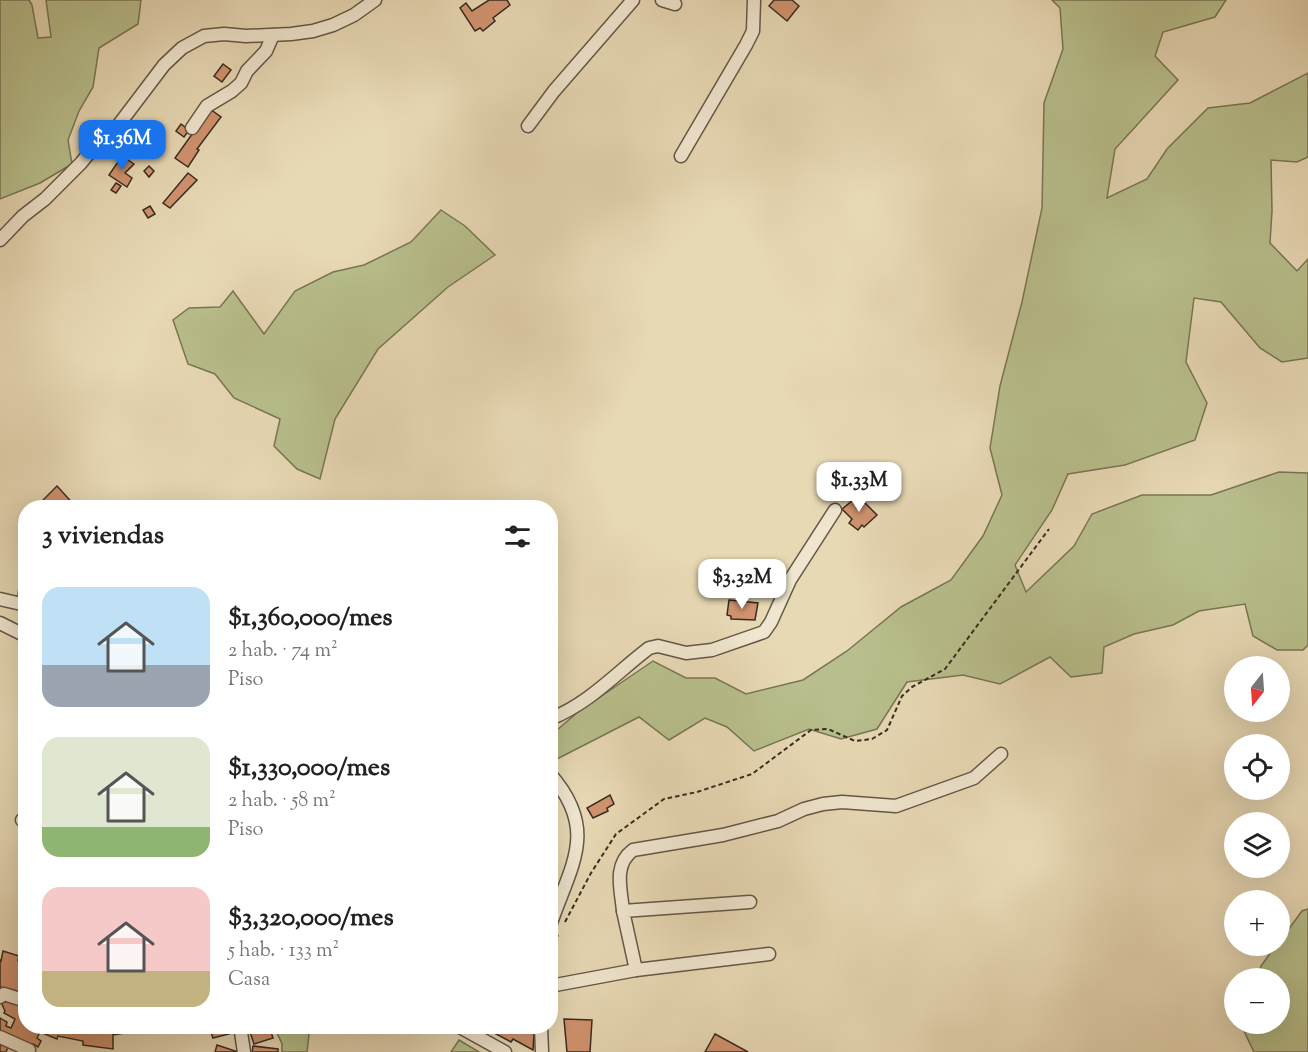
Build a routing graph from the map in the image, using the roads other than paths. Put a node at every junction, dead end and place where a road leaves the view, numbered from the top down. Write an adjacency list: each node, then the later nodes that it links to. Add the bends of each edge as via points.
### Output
1 (375, 0): 4 (street, via 333,25)
2 (633, 0): 5 (street)
3 (754, 0): 7 (street, via 753,31)
4 (273, 34): 6 (street, via 266,51 241,83 207,106); 8 (street, via 204,36 182,48 164,65 117,127)
5 (528, 126)
6 (192, 128)
7 (681, 156)
8 (0, 240)
9 (835, 510): 14 (street, via 790,580 764,632 712,650 686,653 658,646 649,648 591,697)
10 (0, 598): 11 (street)
11 (18, 603)
12 (0, 623): 13 (street)
13 (18, 632)
14 (558, 716)
15 (1001, 754): 18 (street, via 974,778 896,806 823,804 723,835 633,850 620,866)
16 (558, 782): 19 (street, via 579,831 574,865)
17 (750, 902): 18 (street)
18 (622, 911): 21 (street)
19 (558, 919)
20 (769, 954): 21 (street)
21 (636, 970): 22 (street)
22 (558, 985)
23 (0, 997): 24 (street, via 4,994)
24 (18, 998)
25 (242, 1034): 31 (street)
26 (472, 1034): 32 (street)
27 (541, 1034): 33 (street)
28 (0, 1037): 29 (street)
29 (12, 1047): 30 (street)
30 (29, 1050)
31 (244, 1052)
32 (505, 1052)
33 (542, 1052)

